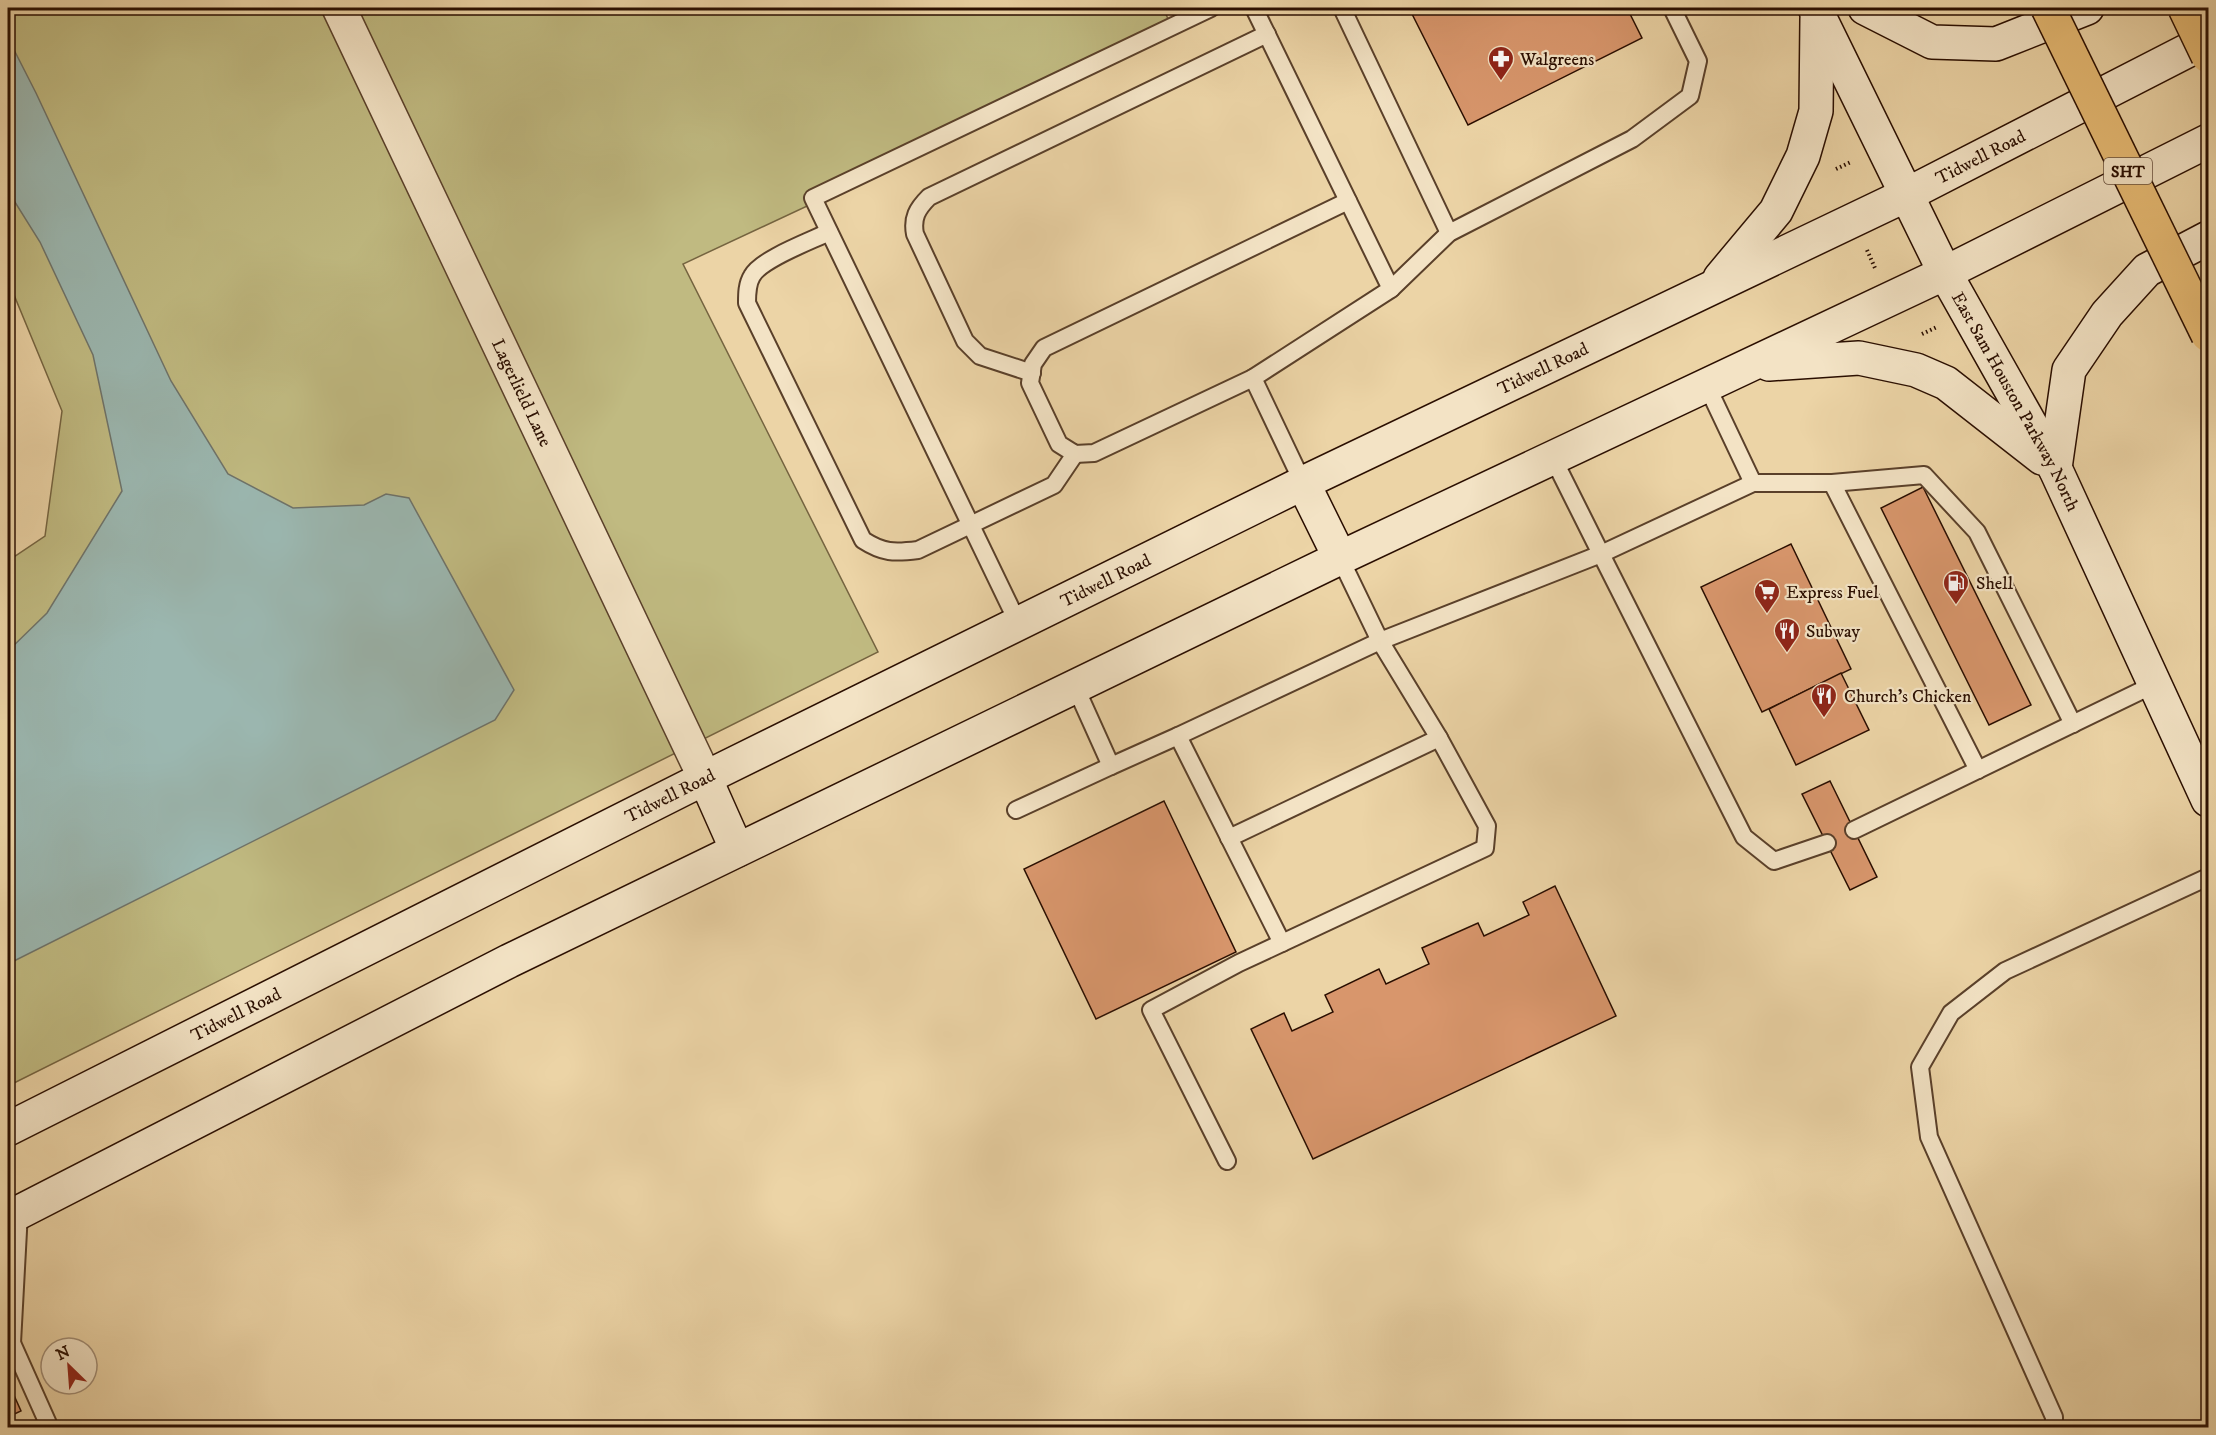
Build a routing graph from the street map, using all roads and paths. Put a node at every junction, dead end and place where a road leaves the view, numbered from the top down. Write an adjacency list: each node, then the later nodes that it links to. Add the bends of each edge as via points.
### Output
1 (339, 8): 50 (main road, Lagerlield Lane)
2 (1211, 8): 19 (lane, via 813,198)
3 (1254, 8): 11 (lane)
4 (1342, 8): 20 (lane)
5 (1672, 8): 20 (lane, via 1698,61 1689,96 1632,138)
6 (1865, 8): 8 (main road, via 1932,42 1996,44)
7 (2048, 8): 27 (highway, SHT, bridge)
8 (2087, 8)
9 (2185, 8): 13 (highway, bridge)
10 (1816, 9): 17 (main road, East Sam Houston Parkway North); 25 (main road, via 1816,111 1803,156 1776,211)
11 (1268, 34): 18 (lane); 29 (lane, via 929,197 918,208 913,222 915,234 965,341 980,356)
12 (2208, 40): 17 (main road, Tidwell Road)
13 (2208, 56)
14 (2208, 141): 24 (main road)
15 (1855, 160): 16 (path)
16 (1830, 172)
17 (1906, 195): 24 (main road, East Sam Houston Parkway North); 25 (main road, Tidwell Road)
18 (1348, 201): 26 (lane); 29 (lane, via 1044,348)
19 (829, 232): 38 (lane); 38 (lane, via 760,265 751,276 747,303 863,540 879,550 918,550)
20 (1449, 233): 26 (lane)
21 (2208, 238): 34 (main road, via 2147,270 2107,314 2069,370)
22 (1863, 243): 23 (path)
23 (1877, 271)
24 (1945, 273): 28 (main road); 34 (main road, East Sam Houston Parkway North)
25 (1713, 287): 35 (main road, Tidwell Road)
26 (1391, 289): 30 (lane)
27 (2208, 335)
28 (1749, 365): 31 (main road); 34 (main road, via 1859,358 1916,370 1946,383)
29 (1032, 373): 32 (lane, via 1030,383 1059,444)
30 (1253, 378): 32 (lane, via 1094,453); 35 (lane)
31 (1707, 386): 33 (main road); 36 (lane)
32 (1075, 454): 38 (lane, via 1054,485)
33 (1553, 458): 39 (lane); 40 (main road)
34 (2055, 468): 43 (main road, East Sam Houston Parkway North)
35 (1303, 483): 40 (main road); 41 (main road, Tidwell Road)
36 (1753, 483): 37 (lane); 39 (lane)
37 (1832, 483): 45 (lane, via 1924,475 1977,532); 49 (lane)
38 (971, 525): 41 (lane)
39 (1601, 554): 42 (lane); 55 (lane, via 1744,837 1774,861)
40 (1340, 558): 42 (lane); 44 (main road)
41 (1018, 623): 50 (main road, Tidwell Road)
42 (1380, 641): 46 (lane); 47 (lane)
43 (2155, 684): 45 (lane); 51 (main road, East Sam Houston Parkway North)
44 (1075, 686): 48 (lane); 56 (main road)
45 (2073, 724): 49 (lane)
46 (1178, 736): 48 (lane); 54 (lane)
47 (1439, 738): 54 (lane); 58 (lane, via 1487,826 1485,848)
48 (1111, 766): 52 (lane)
49 (1978, 770): 53 (lane)
50 (705, 778): 56 (main road, Lagerlield Lane); 59 (main road, Tidwell Road)
51 (2208, 800)
52 (1016, 810)
53 (1854, 830)
54 (1229, 838): 58 (lane)
55 (1827, 843)
56 (738, 850): 61 (main road, via 509,961)
57 (2208, 877): 63 (lane, via 2006,971 1951,1013 1920,1067 1929,1137)
58 (1282, 943): 60 (lane, via 1152,1010)
59 (8, 1129)
60 (1227, 1161)
61 (13, 1215): 62 (lane)
62 (10, 1341): 64 (lane)
63 (2056, 1424)
64 (50, 1428)

